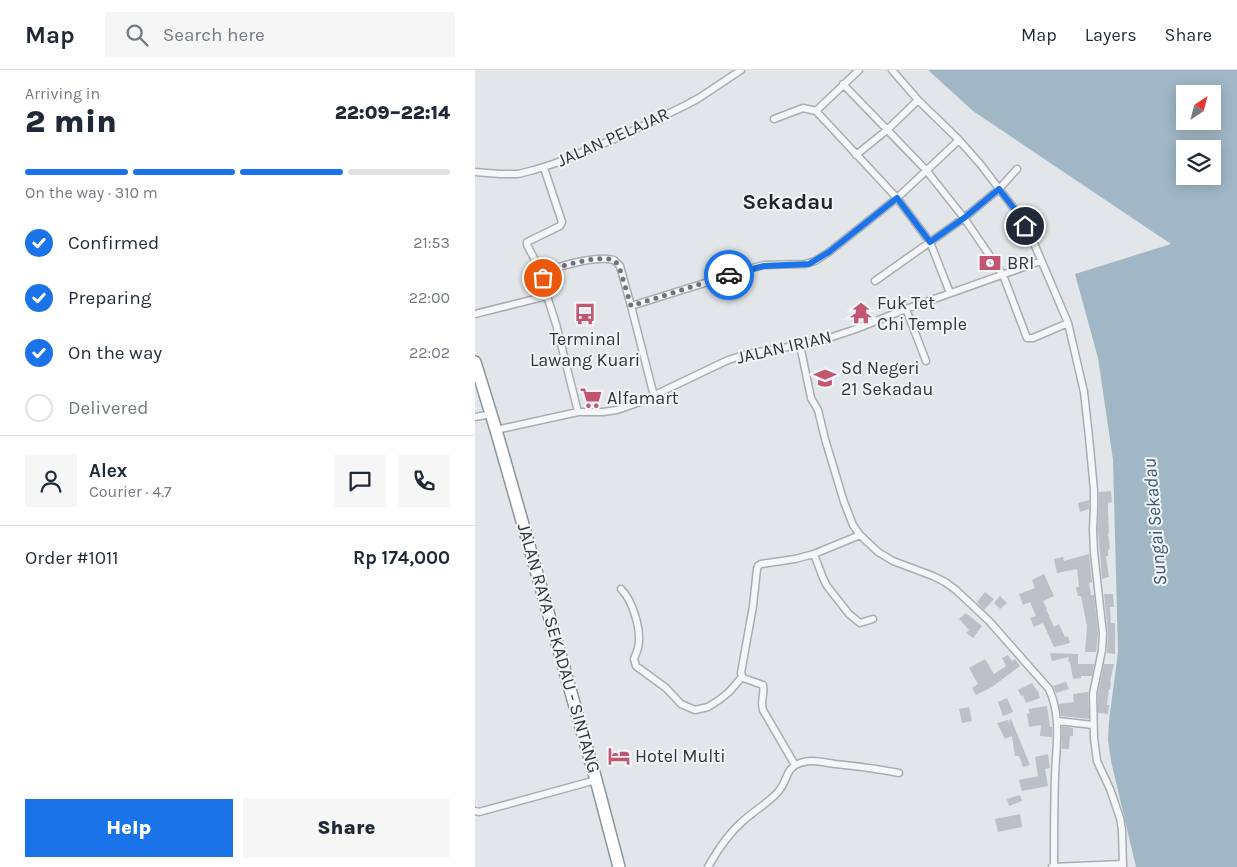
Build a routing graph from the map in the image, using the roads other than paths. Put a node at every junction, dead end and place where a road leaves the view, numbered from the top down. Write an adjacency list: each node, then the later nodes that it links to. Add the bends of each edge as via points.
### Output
1 (741, 70): 11 (street, JALAN PELAJAR, via 686,105)
2 (892, 70): 5 (street)
3 (857, 71): 4 (street)
4 (843, 84): 6 (street); 8 (street)
5 (918, 100): 8 (street); 9 (street)
6 (815, 111): 7 (street, via 803,108); 10 (street)
7 (774, 120)
8 (887, 130): 10 (street); 13 (street)
9 (959, 140): 13 (street); 15 (street)
10 (856, 155): 16 (street)
11 (544, 168): 14 (street, JALAN PELAJAR, via 518,174); 20 (street, via 561,222 560,226 527,242)
12 (1017, 169): 15 (street)
13 (926, 170): 16 (street); 17 (street)
14 (475, 172)
15 (999, 189): 17 (street); 19 (street, via 1016,211)
16 (897, 198): 18 (street); 25 (street, via 809,264 753,268)
17 (964, 218): 18 (street); 21 (street)
18 (930, 242): 22 (street); 23 (street)
19 (1041, 261): 21 (street, JALAN IRIAN); 28 (street)
20 (543, 275): 24 (street); 25 (street, via 548,270 574,263 603,258 614,260 619,266)
21 (1003, 275): 23 (street, JALAN IRIAN); 28 (street, via 1027,338)
22 (875, 282)
23 (950, 294): 26 (street, JALAN IRIAN)
24 (547, 296): 27 (street); 33 (street)
25 (631, 306): 32 (street)
26 (906, 309): 29 (street, JALAN IRIAN, via 826,339); 30 (street)
27 (475, 314)
28 (1068, 323): 43 (street, via 1084,392 1094,490 1094,552 1103,634 1093,694)
29 (801, 344): 32 (street, JALAN IRIAN, via 728,360); 37 (street, via 811,398 818,410 844,502)
30 (926, 361)
31 (475, 362): 34 (highway, JALAN RAYA SEKADAU - SINTANG)
32 (654, 396): 33 (street, JALAN IRIAN, via 617,410)
33 (578, 412): 36 (street, JALAN IRIAN)
34 (491, 414): 35 (street); 36 (highway, JALAN RAYA SEKADAU - SINTANG)
35 (475, 417)
36 (496, 430): 46 (highway, JALAN RAYA SEKADAU - SINTANG)
37 (860, 535): 38 (street); 42 (street, via 893,561 945,582 974,606 1049,689)
38 (814, 554): 40 (street, via 827,586 849,614 860,623); 41 (street, via 758,566)
39 (621, 589): 41 (street, via 627,594 639,635 634,659 636,666 666,688 681,704 695,710 708,707 729,692)
40 (873, 619)
41 (742, 676): 44 (street, via 763,685 763,710)
42 (1058, 721): 43 (street); 52 (street)
43 (1093, 725): 48 (street, via 1097,761 1120,818)
44 (795, 766): 45 (street, via 801,762 814,762); 51 (street, via 777,793 737,827)
45 (899, 773)
46 (596, 780): 47 (street); 50 (highway, JALAN RAYA SEKADAU - SINTANG)
47 (475, 811)
48 (1123, 865): 49 (street)
49 (1069, 866): 52 (street)
50 (619, 867)
51 (708, 867)
52 (1053, 867)

